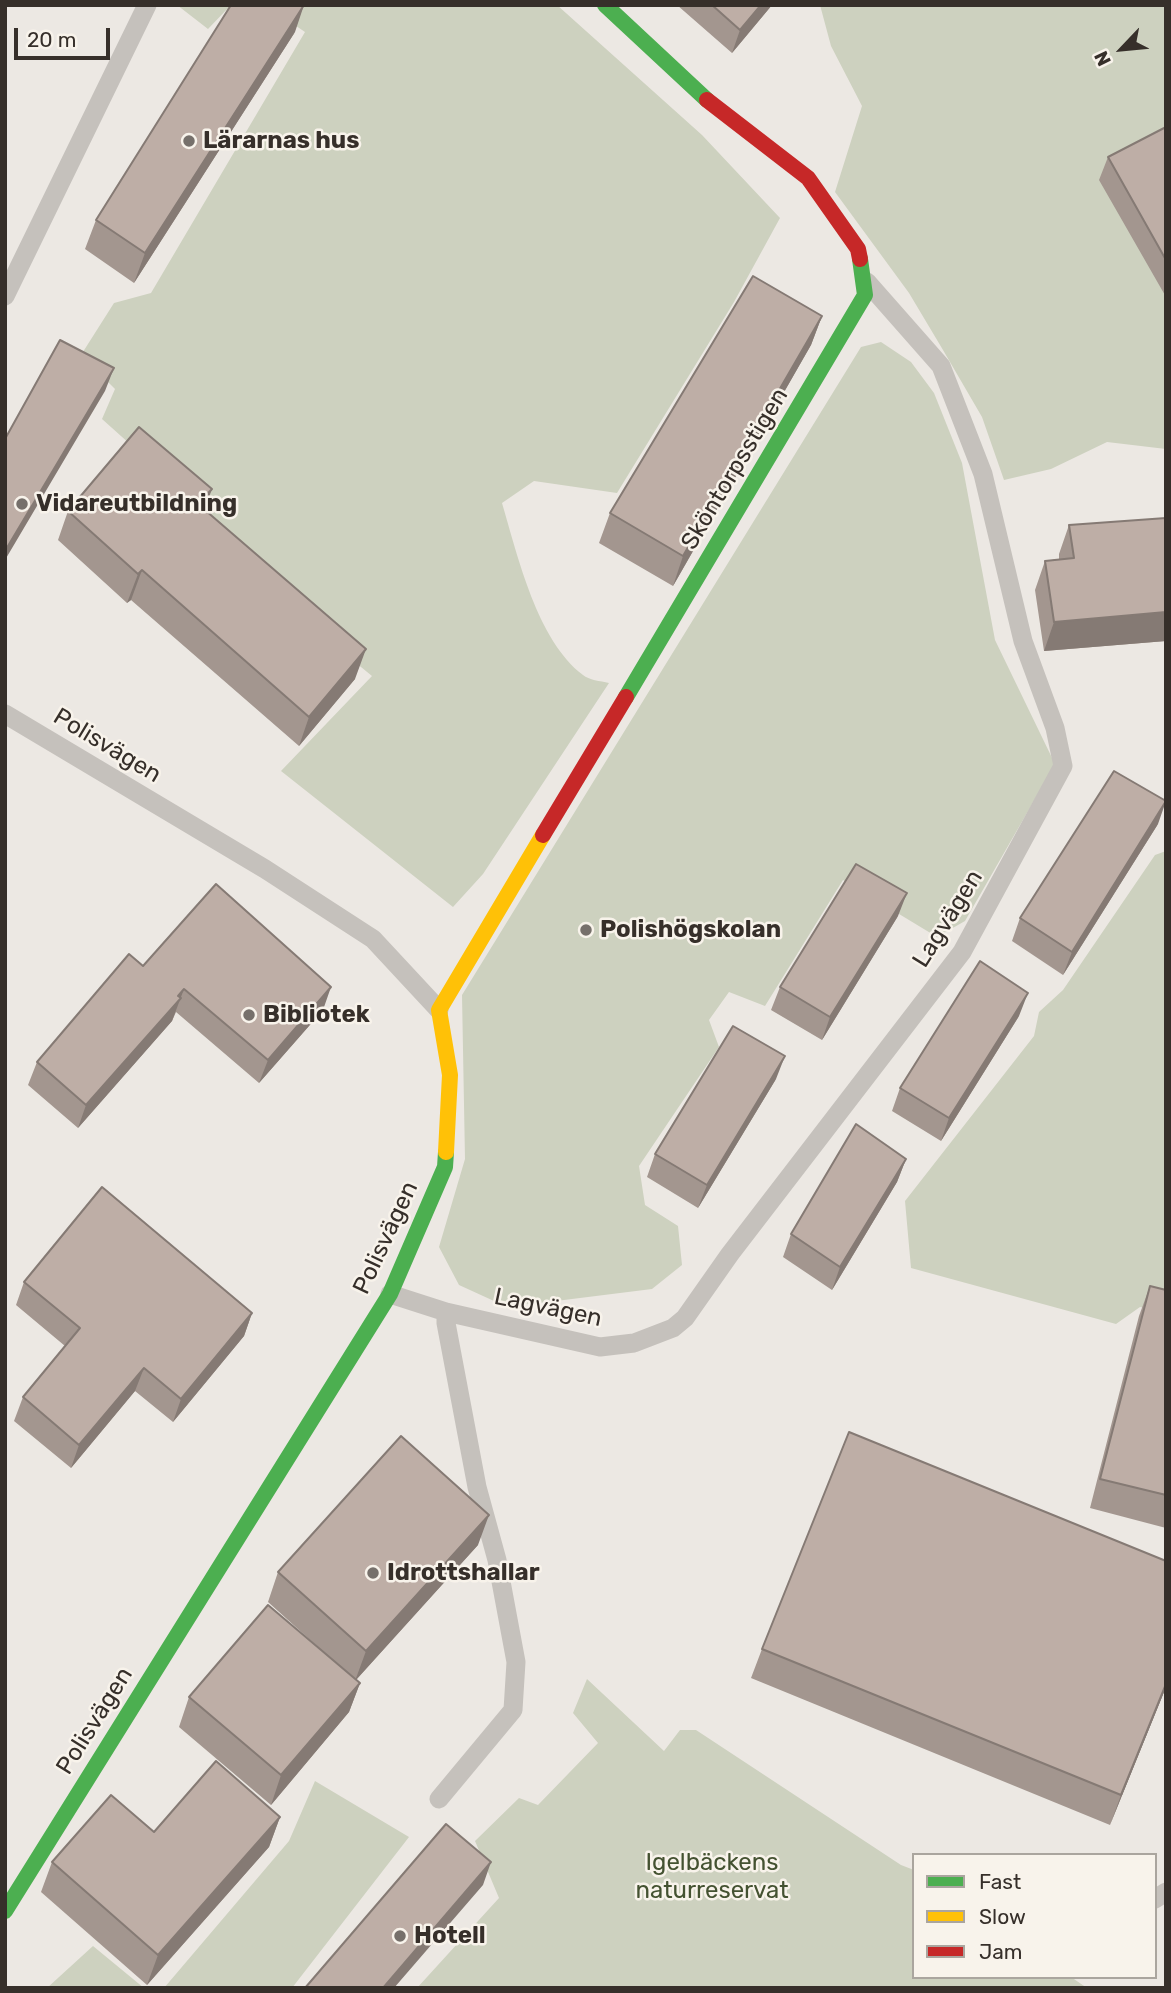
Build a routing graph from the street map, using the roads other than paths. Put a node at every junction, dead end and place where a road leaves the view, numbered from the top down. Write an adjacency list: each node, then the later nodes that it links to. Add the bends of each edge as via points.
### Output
1 (147, 5): 4 (lane)
2 (604, 5): 3 (street, Sköntorpsstigen, via 702,96 808,178 858,249)
3 (862, 276): 6 (street, Sköntorpsstigen, via 865,295); 8 (lane, Lagvägen, via 941,366 983,474 1023,641 1055,727 1063,766 962,951 685,1318 673,1328 634,1343 600,1347)
4 (5, 296)
5 (5, 714): 6 (lane, Polisvägen, via 373,939)
6 (439, 1010): 7 (street, Polisvägen, via 450,1076 445,1167)
7 (390, 1294): 8 (lane, Lagvägen); 10 (street, Polisvägen)
8 (446, 1312): 9 (lane, via 477,1487 498,1560 516,1662 513,1710)
9 (439, 1799)
10 (5, 1911)

